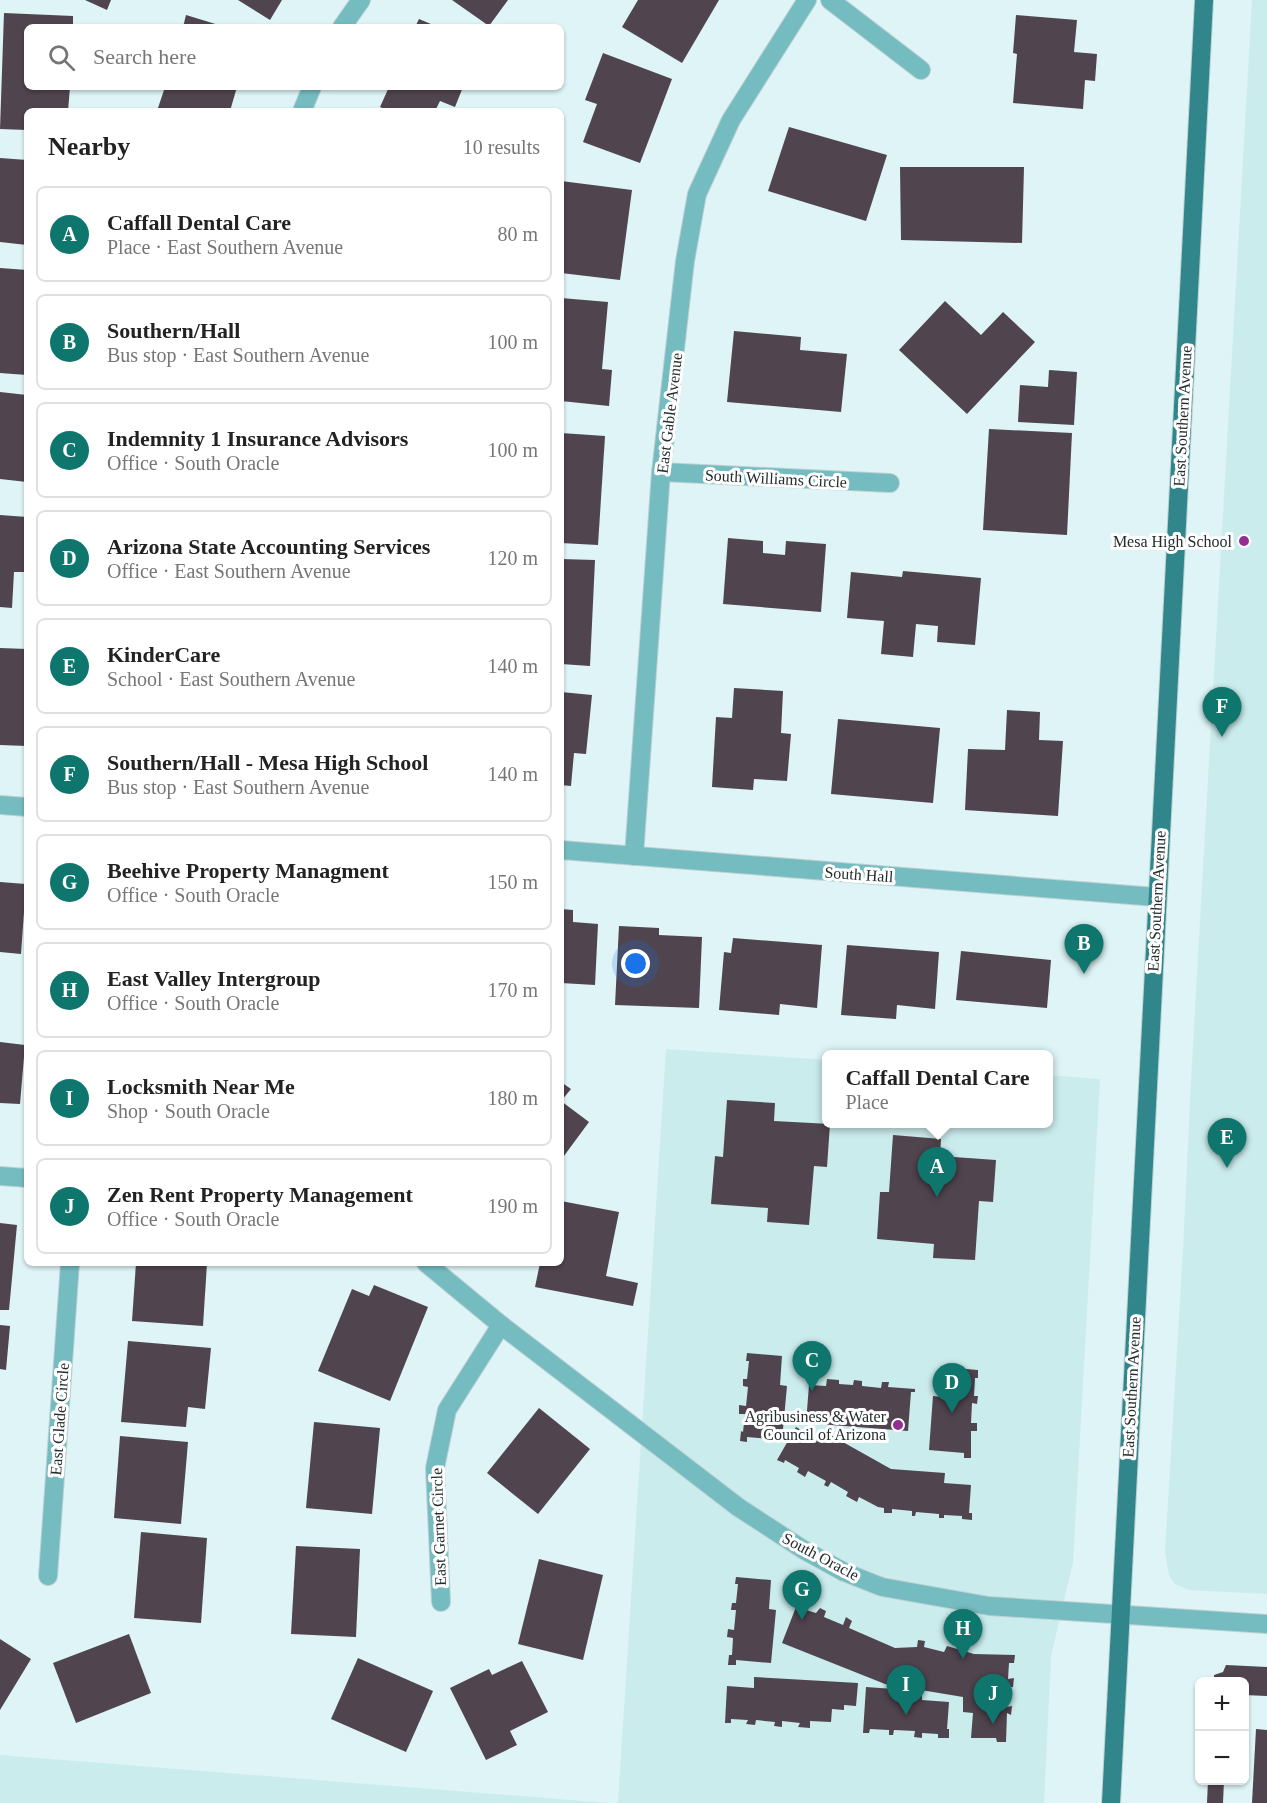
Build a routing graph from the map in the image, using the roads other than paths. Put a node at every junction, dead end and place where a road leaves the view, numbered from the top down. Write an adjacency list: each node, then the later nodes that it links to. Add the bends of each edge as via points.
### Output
1 (361, 0): 5 (street)
2 (807, 0): 9 (street, East Gable Avenue, via 731,120 697,194 685,261)
3 (830, 0): 6 (street)
4 (1204, 0): 15 (main road, East Southern Avenue)
5 (344, 24)
6 (921, 70)
7 (311, 90): 8 (street)
8 (304, 108)
9 (661, 472): 10 (street, South Williams Circle); 14 (street, East Gable Avenue)
10 (890, 483)
11 (0, 805): 12 (street)
12 (24, 807)
13 (564, 850): 14 (street, South Hall)
14 (634, 856): 15 (street, South Hall)
15 (1156, 897): 23 (main road, East Southern Avenue)
16 (0, 1176): 17 (street)
17 (24, 1178)
18 (70, 1266): 21 (street, East Glade Circle)
19 (431, 1266): 20 (street, South Oracle)
20 (501, 1325): 22 (street, East Garnet Circle, via 447,1410 435,1468); 23 (street, South Oracle, via 738,1507 844,1572 882,1587 988,1606)
21 (48, 1576)
22 (441, 1602)
23 (1119, 1615): 24 (street, South Oracle); 25 (main road, East Southern Avenue)
24 (1267, 1624)
25 (1111, 1803)

